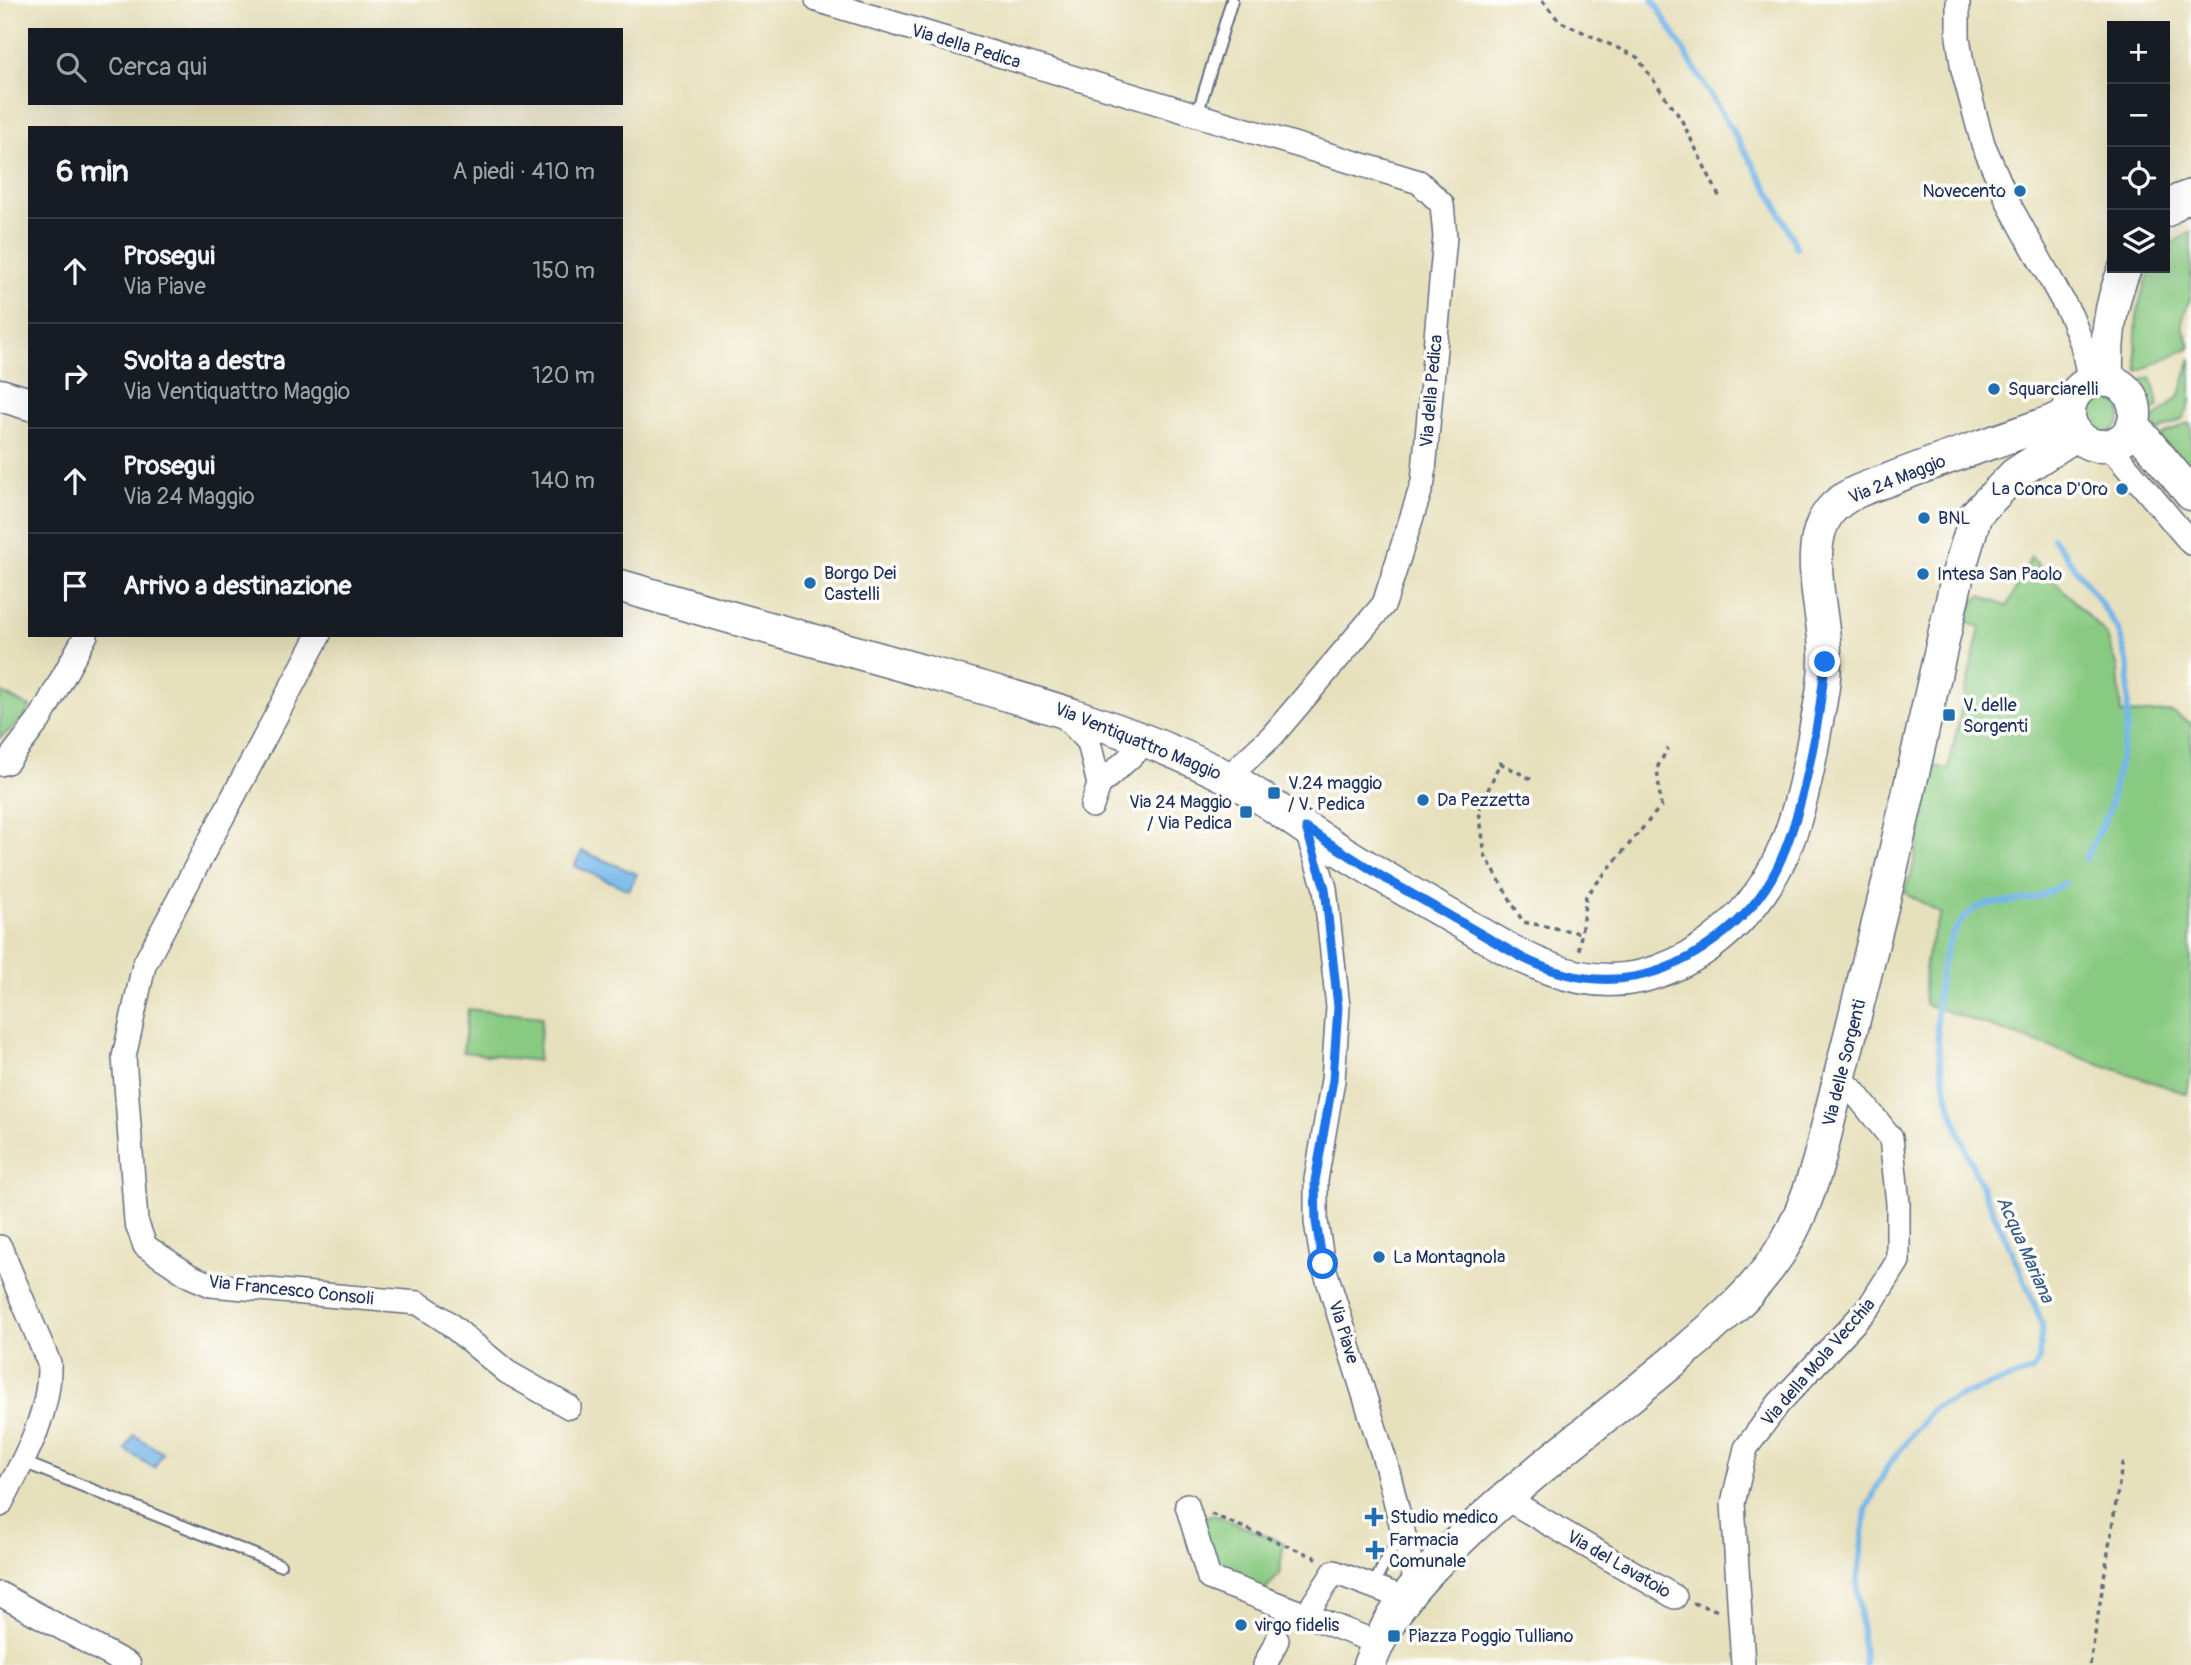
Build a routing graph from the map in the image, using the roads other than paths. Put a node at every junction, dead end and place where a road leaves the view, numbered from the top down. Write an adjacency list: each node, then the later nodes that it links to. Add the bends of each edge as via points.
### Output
1 (817, 0): 4 (street, Via della Pedica)
2 (1232, 0): 4 (lane)
3 (1951, 1): 8 (street, via 1983,144 2015,217 2071,316)
4 (1196, 115): 22 (street, Via della Pedica, via 1419,182 1442,204 1445,237 1423,482 1384,604 1272,736)
5 (2191, 197): 6 (main road)
6 (2166, 210)
7 (2123, 273): 8 (main road)
8 (2098, 382): 11 (main road, via 2074,396); 12 (main road, via 2117,384 2130,397)
9 (0, 395): 10 (main road)
10 (28, 403)
11 (2073, 425): 13 (main road, via 2091,444); 24 (main road, Via 24 Maggio, via 1924,465 1859,491 1829,512 1817,556 1825,647 1823,685 1803,787 1782,857 1752,906 1713,942 1664,970); 25 (main road, Via delle Sorgenti, via 1976,514 1958,573)
12 (2133, 425): 13 (main road); 14 (main road)
13 (2109, 446): 15 (street)
14 (2191, 494)
15 (2191, 543)
16 (623, 587): 19 (main road, Via Ventiquattro Maggio)
17 (85, 637): 21 (street, via 40,719 7,762)
18 (318, 637): 27 (street, Via Francesco Consoli, via 144,965 124,1057 136,1221 145,1246 211,1285 418,1303 506,1372)
19 (1055, 707): 20 (main road, Via Ventiquattro Maggio); 20 (street, via 1089,742 1096,795)
20 (1148, 741): 22 (main road, Via Ventiquattro Maggio)
21 (0, 764)
22 (1228, 777): 23 (main road, Via Ventiquattro Maggio)
23 (1306, 828): 24 (main road, Via Ventiquattro Maggio, via 1532,962 1566,975); 32 (street, Via Piave, via 1325,888 1338,1007 1334,1072 1315,1181 1318,1238 1386,1464)
24 (1616, 980)
25 (1840, 1079): 29 (main road, Via delle Sorgenti, via 1804,1205 1760,1280 1661,1371); 43 (street, Via della Mola Vecchia, via 1891,1138 1898,1261 1870,1307 1779,1403 1746,1448 1732,1503)
26 (0, 1247): 28 (street, via 49,1363 50,1383)
27 (569, 1407)
28 (23, 1462): 30 (street); 33 (lane)
29 (1505, 1498): 35 (main road, Via delle Sorgenti); 37 (street, Via del Lavatoio)
30 (0, 1505)
31 (1190, 1515): 38 (street, via 1209,1578)
32 (1401, 1531): 34 (lane); 35 (street, Via Piave)
33 (280, 1565)
34 (1373, 1586): 35 (street); 38 (street, via 1334,1572)
35 (1410, 1591): 40 (main road, Via delle Sorgenti)
36 (0, 1594): 41 (street)
37 (1675, 1597)
38 (1306, 1615): 40 (street)
39 (1277, 1640): 42 (street)
40 (1373, 1654)
41 (129, 1665)
42 (1265, 1665)
43 (1743, 1665)

